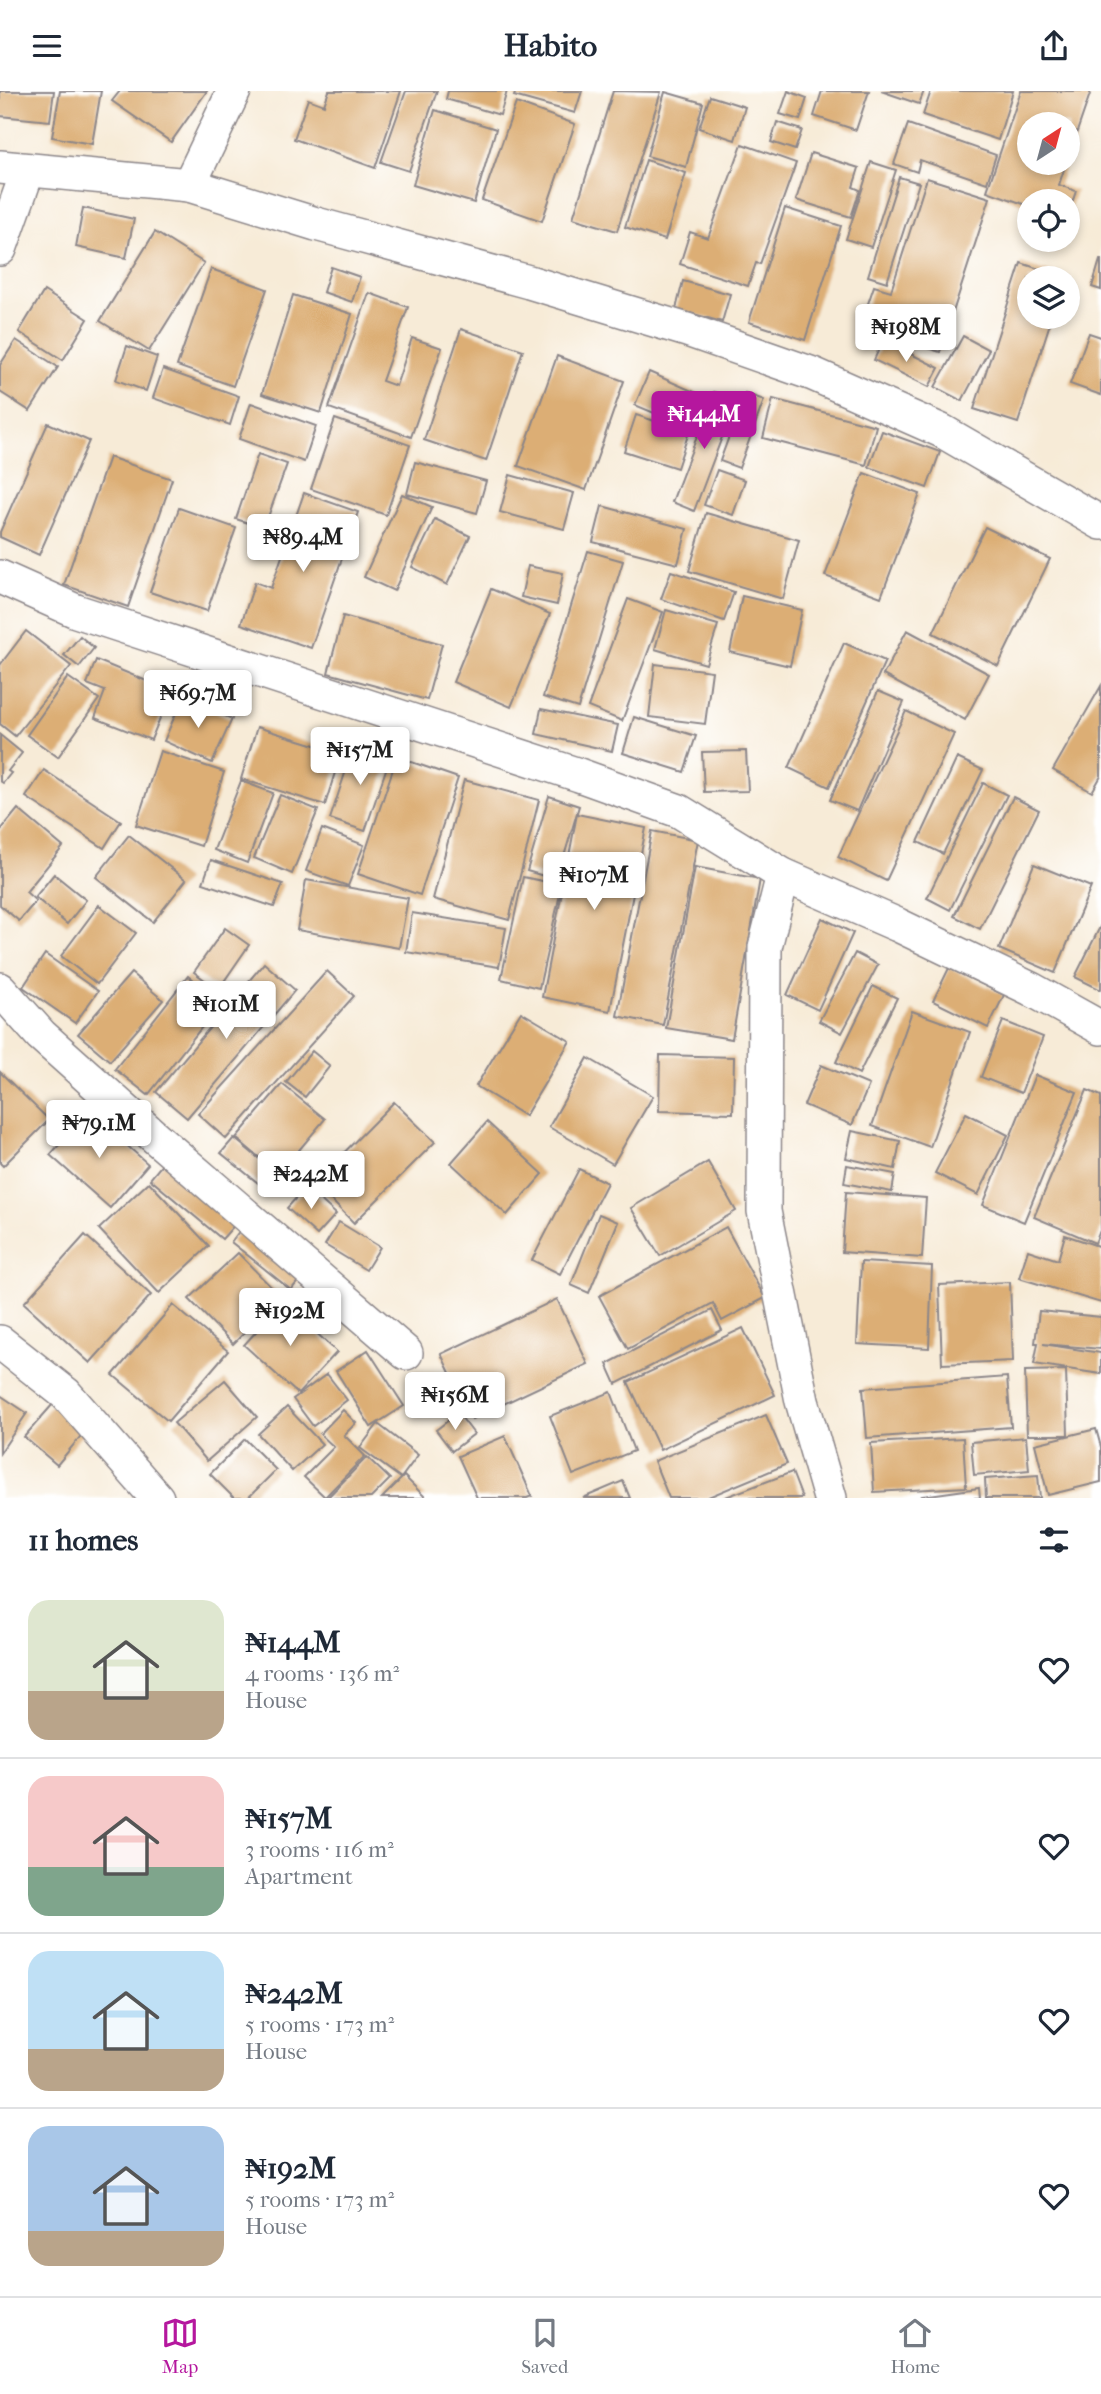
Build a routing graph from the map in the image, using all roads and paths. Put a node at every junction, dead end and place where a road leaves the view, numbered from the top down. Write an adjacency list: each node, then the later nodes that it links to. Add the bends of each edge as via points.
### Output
1 (234, 91): 3 (street)
2 (14, 168): 3 (street); 4 (street)
3 (189, 185): 5 (street, via 569,293 813,374 942,431)
4 (0, 249)
5 (1101, 523)
6 (0, 577): 7 (street, via 76,611 679,811)
7 (783, 875): 9 (street, via 995,971); 13 (street, via 765,947 764,1211 802,1401)
8 (0, 989): 11 (street, via 41,1035)
9 (1101, 1028)
10 (0, 1342): 12 (street, via 66,1394)
11 (406, 1353)
12 (158, 1498)
13 (830, 1498)

